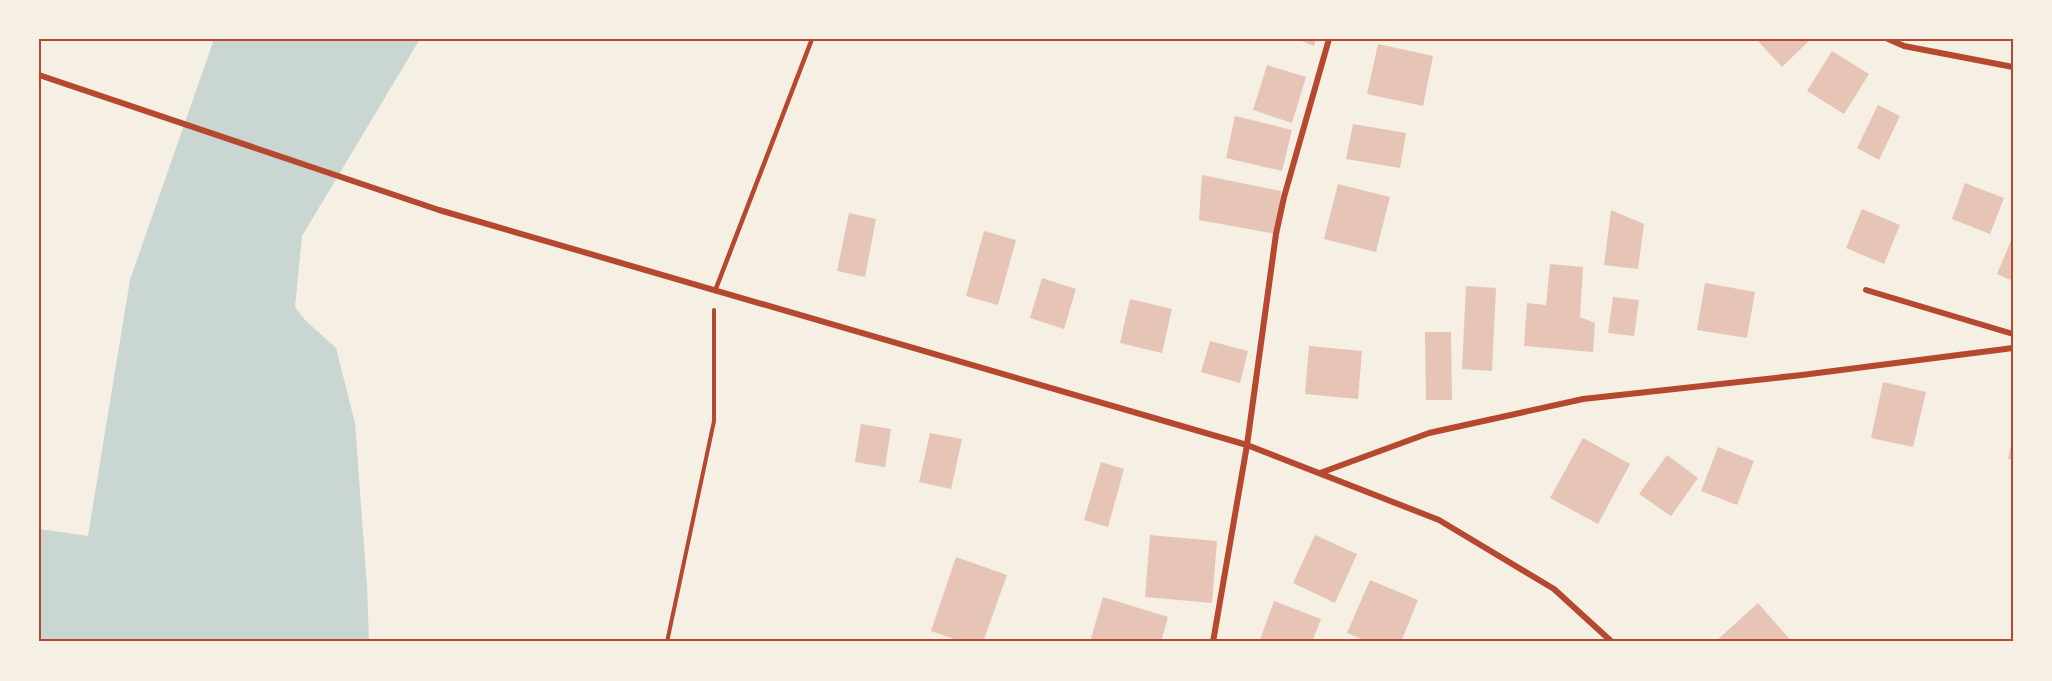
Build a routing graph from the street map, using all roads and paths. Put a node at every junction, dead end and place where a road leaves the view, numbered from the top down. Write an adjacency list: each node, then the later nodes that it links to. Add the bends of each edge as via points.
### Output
1 (812, 39): 7 (lane)
2 (1329, 39): 10 (street, via 1282,206)
3 (1888, 39): 4 (street, via 1905,46)
4 (2013, 67)
5 (39, 75): 7 (street, via 439,210)
6 (1866, 290): 8 (street)
7 (714, 291): 10 (street); 12 (path, via 714,421)
8 (2013, 334)
9 (2013, 348): 11 (street, via 1583,399 1429,433)
10 (1246, 445): 11 (street); 13 (street)
11 (1320, 474): 14 (street, via 1439,520 1554,589)
12 (667, 642)
13 (1213, 642)
14 (1612, 642)

